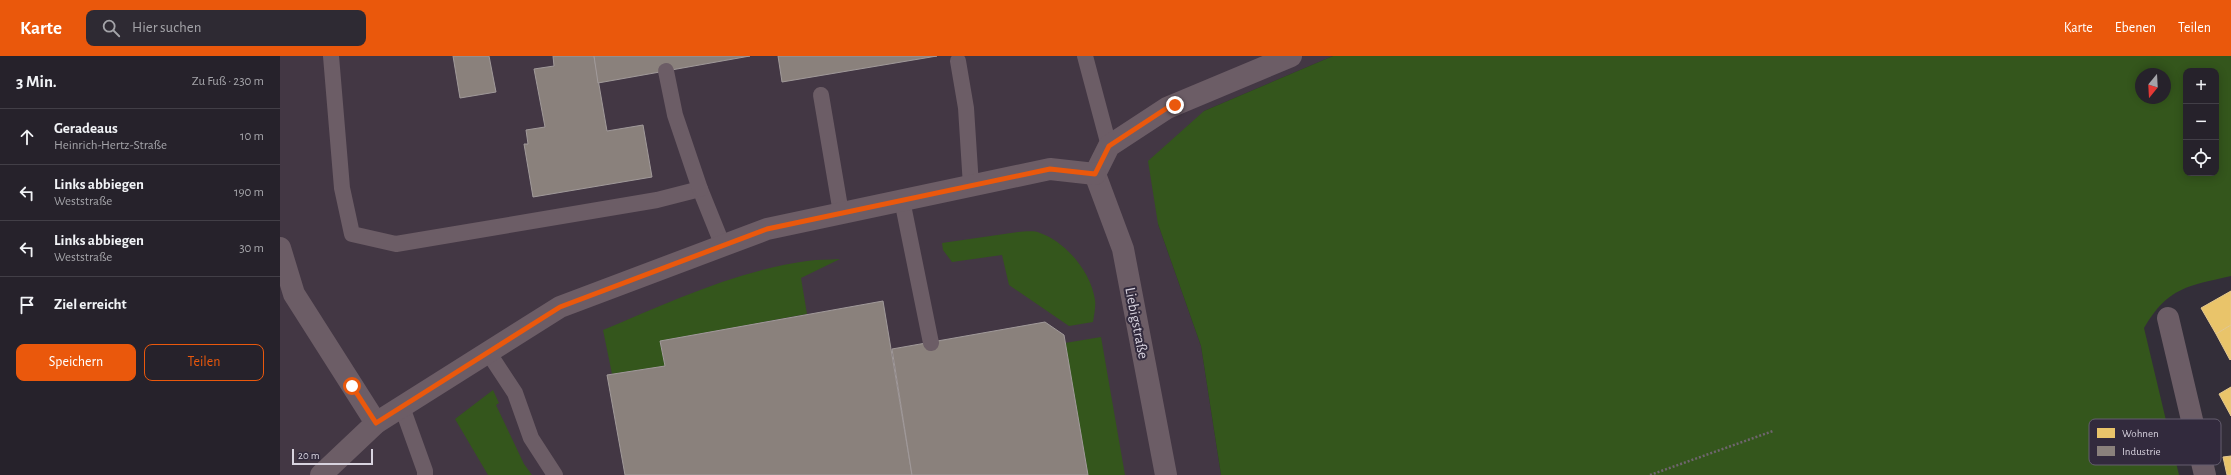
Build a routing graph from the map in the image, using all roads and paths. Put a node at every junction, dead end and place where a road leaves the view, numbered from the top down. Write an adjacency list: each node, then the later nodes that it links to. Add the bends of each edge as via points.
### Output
1 (331, 56): 10 (lane, via 342,188 352,234 396,244 657,200)
2 (1086, 56): 7 (lane)
3 (1291, 56): 7 (street, via 1167,108)
4 (958, 62): 9 (lane, via 966,108)
5 (666, 72): 10 (lane, via 675,116)
6 (821, 95): 12 (lane)
7 (1109, 146): 8 (street)
8 (1095, 174): 9 (street, via 1050,169); 26 (street, Liebigstraße, via 1124,249)
9 (971, 186): 11 (street)
10 (700, 189): 13 (lane)
11 (902, 200): 12 (street); 16 (lane)
12 (841, 214): 13 (street, via 767,229)
13 (723, 246): 17 (street, via 560,307)
14 (280, 248): 20 (street, via 294,294)
15 (2168, 318): 19 (street)
16 (931, 342)
17 (488, 352): 18 (street); 25 (lane, via 515,393 531,438)
18 (402, 407): 20 (street); 24 (lane)
19 (2192, 419)
20 (376, 423): 23 (street)
21 (1773, 431): 27 (path)
22 (2203, 465): 28 (street)
23 (321, 475)
24 (425, 475)
25 (555, 475)
26 (1166, 475)
27 (1650, 475)
28 (2205, 475)

